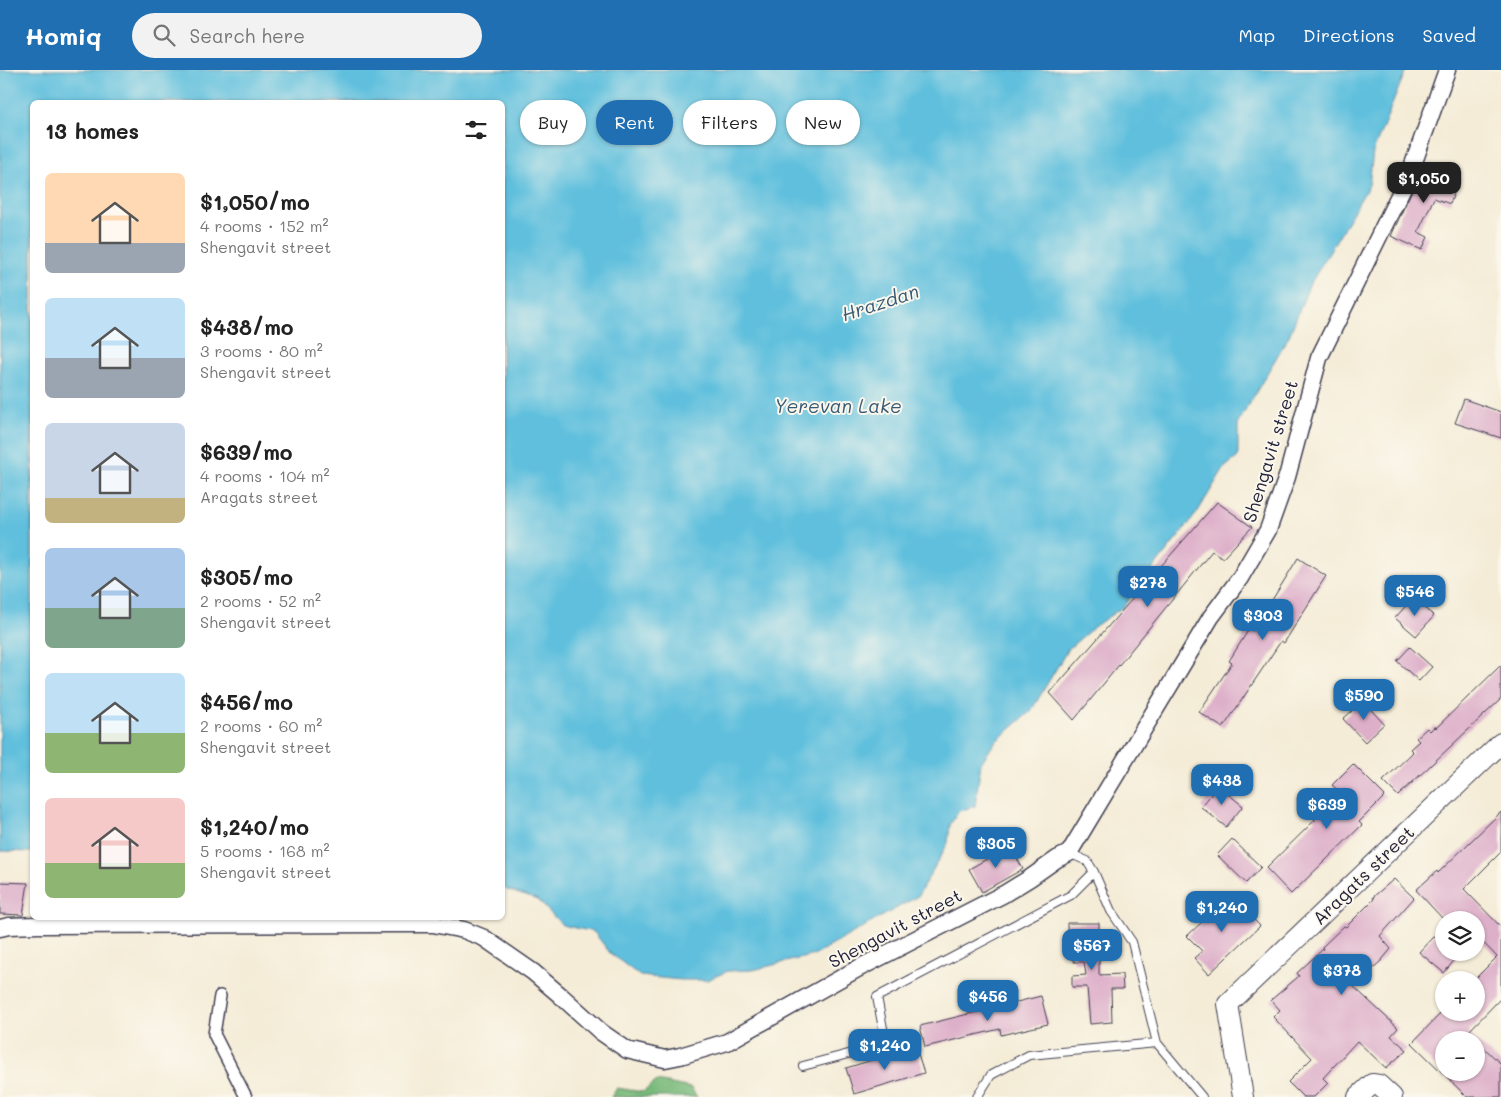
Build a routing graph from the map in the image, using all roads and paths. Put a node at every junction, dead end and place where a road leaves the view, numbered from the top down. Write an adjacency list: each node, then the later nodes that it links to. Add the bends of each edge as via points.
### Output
1 (1447, 70): 3 (street, Shengavit street, via 1410,174 1319,358 1287,477 1268,530 1240,578 1211,617)
2 (1501, 743): 13 (street, Aragats street, via 1228,1004)
3 (1069, 853): 4 (lane, via 1087,861); 5 (street, Shengavit street, via 1004,894 859,968 735,1038 665,1059 627,1050 507,953 464,930 433,924 38,925)
4 (1094, 872): 7 (lane, via 1111,911 1132,942); 8 (lane, via 1071,895 877,997 886,1044)
5 (0, 928)
6 (220, 996): 10 (street, via 214,1034)
7 (1157, 1043): 11 (lane, via 1029,1055 991,1075); 12 (lane)
8 (803, 1066)
9 (1385, 1091): 14 (street, via 1372,1084)
10 (246, 1097)
11 (977, 1097)
12 (1202, 1097)
13 (1243, 1097)
14 (1358, 1097)

